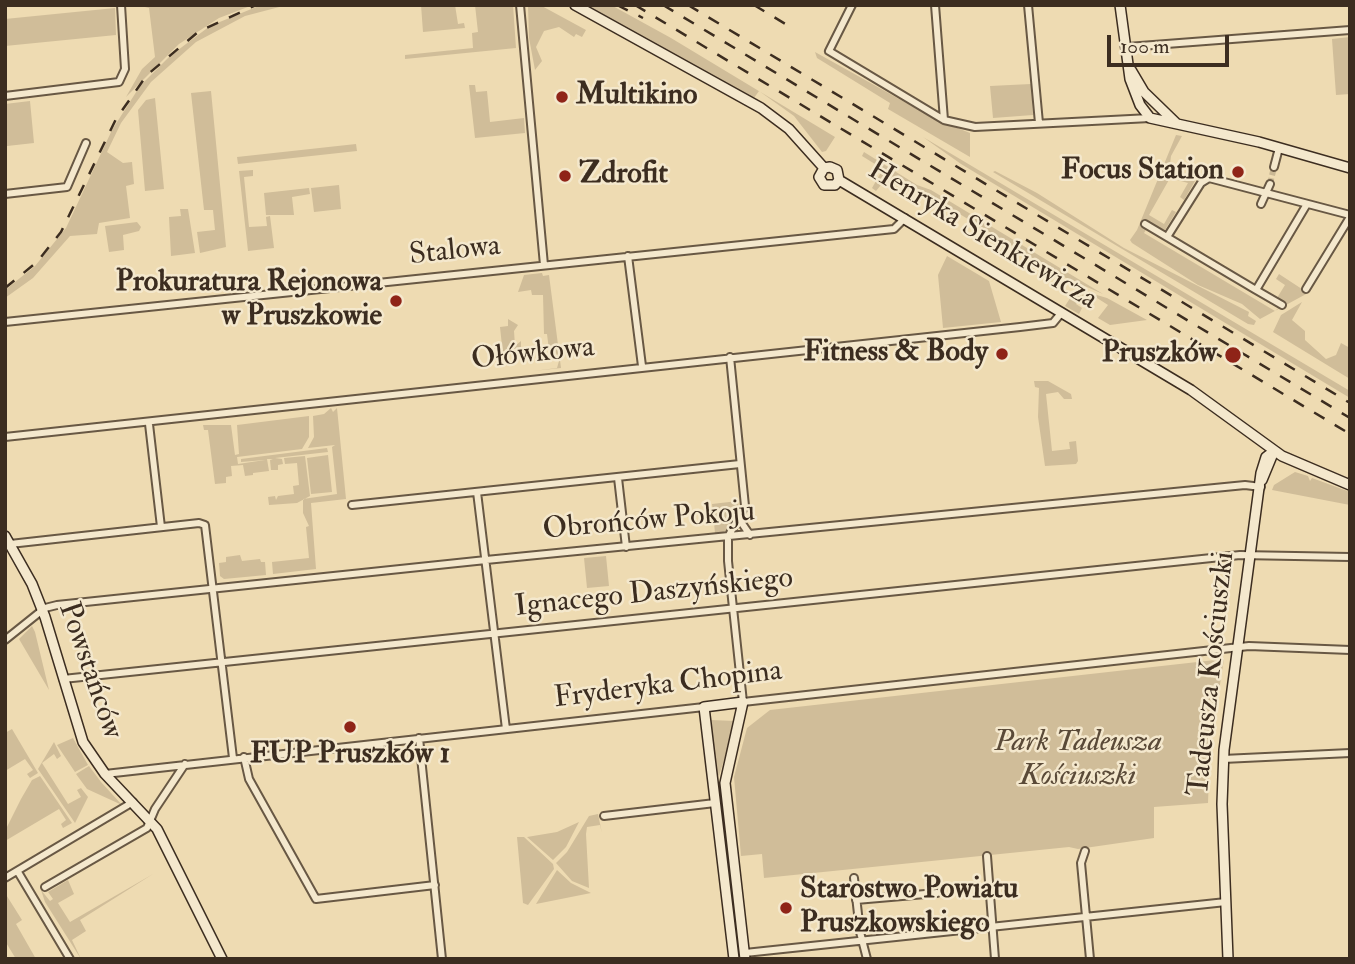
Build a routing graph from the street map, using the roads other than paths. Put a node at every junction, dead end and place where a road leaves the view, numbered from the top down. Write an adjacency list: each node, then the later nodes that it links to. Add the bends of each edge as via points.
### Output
1 (121, 5): 11 (street, via 125,69 118,82)
2 (520, 5): 32 (street)
3 (575, 5): 19 (street, Henryka Sienkiewicza, via 761,108)
4 (852, 5): 13 (street, via 829,51)
5 (935, 5): 13 (street)
6 (1028, 5): 14 (street)
7 (1120, 5): 9 (street)
8 (1350, 30): 9 (street)
9 (1127, 47): 10 (street)
10 (1129, 65): 12 (street, via 1134,93); 15 (street, via 1144,92)
11 (5, 96)
12 (1150, 118): 14 (street); 15 (street)
13 (944, 120): 14 (street, via 975,127)
14 (1039, 123)
15 (1176, 123): 17 (street)
16 (86, 143): 24 (street, via 67,187)
17 (1279, 148): 18 (street); 20 (street)
18 (1274, 167)
19 (824, 168): 21 (street, via 837,170); 21 (street, via 822,183 831,187)
20 (1350, 168)
21 (839, 180): 28 (street, Henryka Sienkiewicza)
22 (1270, 184): 23 (street)
23 (1267, 193): 25 (street); 26 (street); 30 (street, via 1204,179)
24 (5, 194)
25 (1261, 204)
26 (1307, 204): 27 (street); 34 (street)
27 (1350, 216): 33 (street)
28 (905, 218): 31 (street, Stalowa, via 894,229); 36 (street, Henryka Sienkiewicza)
29 (1145, 224): 30 (street)
30 (1167, 237): 34 (street)
31 (628, 257): 32 (street, Stalowa); 39 (street)
32 (544, 265): 37 (street, Stalowa)
33 (1306, 289)
34 (1256, 290): 35 (street)
35 (1282, 305)
36 (1062, 313): 38 (street, Ołówkowa, via 1053,323); 42 (street, Henryka Sienkiewicza, via 1191,390)
37 (5, 322)
38 (730, 357): 39 (street, Ołówkowa); 43 (street)
39 (642, 366): 40 (street, Ołówkowa)
40 (149, 424): 41 (street, Ołówkowa); 50 (street)
41 (5, 437)
42 (1274, 451): 45 (street, Tadeusza Kościuszki, via 1262,464); 46 (street, Henryka Sienkiewicza)
43 (740, 464): 44 (street); 49 (street, via 745,506)
44 (618, 478): 47 (street); 54 (street)
45 (1261, 483): 51 (street, Obrońców Pokoju); 55 (street, Tadeusza Kościuszki)
46 (1350, 485)
47 (477, 492): 48 (street); 57 (street)
48 (352, 505)
49 (739, 519): 51 (street); 52 (street)
50 (161, 527): 53 (street); 58 (street, via 205,525)
51 (750, 535): 52 (street, Obrońców Pokoju)
52 (728, 537): 54 (street, Obrońców Pokoju); 59 (street)
53 (8, 540): 60 (street, Powstańców)
54 (626, 547): 57 (street, Obrońców Pokoju)
55 (1251, 554): 56 (street, Ignacego Daszyńskiego); 59 (street, Ignacego Daszyńskiego); 63 (street, Tadeusza Kościuszki)
56 (1350, 557)
57 (486, 560): 58 (street, Obrońców Pokoju); 61 (street)
58 (215, 589): 60 (street, Obrońców Pokoju); 65 (street)
59 (732, 609): 61 (street, Ignacego Daszyńskiego); 67 (street)
60 (42, 610): 62 (street); 66 (street, Powstańców)
61 (495, 634): 65 (street, Ignacego Daszyńskiego); 69 (street)
62 (5, 640)
63 (1237, 648): 64 (street, Fryderyka Chopina); 67 (street, Fryderyka Chopina); 74 (street, Tadeusza Kościuszki)
64 (1350, 650)
65 (222, 662): 66 (street, Ignacego Daszyńskiego); 73 (street)
66 (63, 679): 76 (street, Powstańców, via 79,734)
67 (743, 702): 68 (street, Fryderyka Chopina); 77 (street)
68 (704, 708): 69 (street, Fryderyka Chopina); 78 (street)
69 (506, 729): 70 (street, Fryderyka Chopina)
70 (419, 738): 72 (street, Fryderyka Chopina); 88 (street)
71 (1350, 753): 74 (street)
72 (244, 757): 73 (street, Fryderyka Chopina); 88 (street, via 248,776 316,899)
73 (233, 758): 75 (street, Fryderyka Chopina)
74 (1223, 759): 92 (street, Tadeusza Kościuszki)
75 (185, 764): 76 (street, Fryderyka Chopina); 82 (street)
76 (104, 774): 79 (street, Powstańców)
77 (725, 783): 78 (street); 96 (street)
78 (713, 784): 80 (street)
79 (133, 802): 82 (street, Powstańców); 85 (street)
80 (715, 803): 81 (street); 100 (street)
81 (604, 816)
82 (150, 820): 89 (street, via 144,830); 98 (street, Powstańców)
83 (1085, 851): 93 (street, via 1081,863)
84 (987, 856): 94 (street)
85 (18, 872): 86 (street); 97 (street)
86 (5, 878)
87 (854, 878): 91 (street)
88 (435, 885): 99 (street)
89 (45, 887)
90 (937, 893): 91 (street)
91 (856, 900): 95 (street)
92 (1226, 902): 93 (street); 104 (street, Tadeusza Kościuszki)
93 (1086, 917): 94 (street); 103 (street)
94 (993, 926): 95 (street); 102 (street)
95 (863, 940): 96 (street); 101 (street)
96 (745, 956)
97 (70, 959)
98 (222, 959)
99 (442, 959)
100 (734, 959)
101 (867, 959)
102 (995, 959)
103 (1090, 959)
104 (1227, 959)

